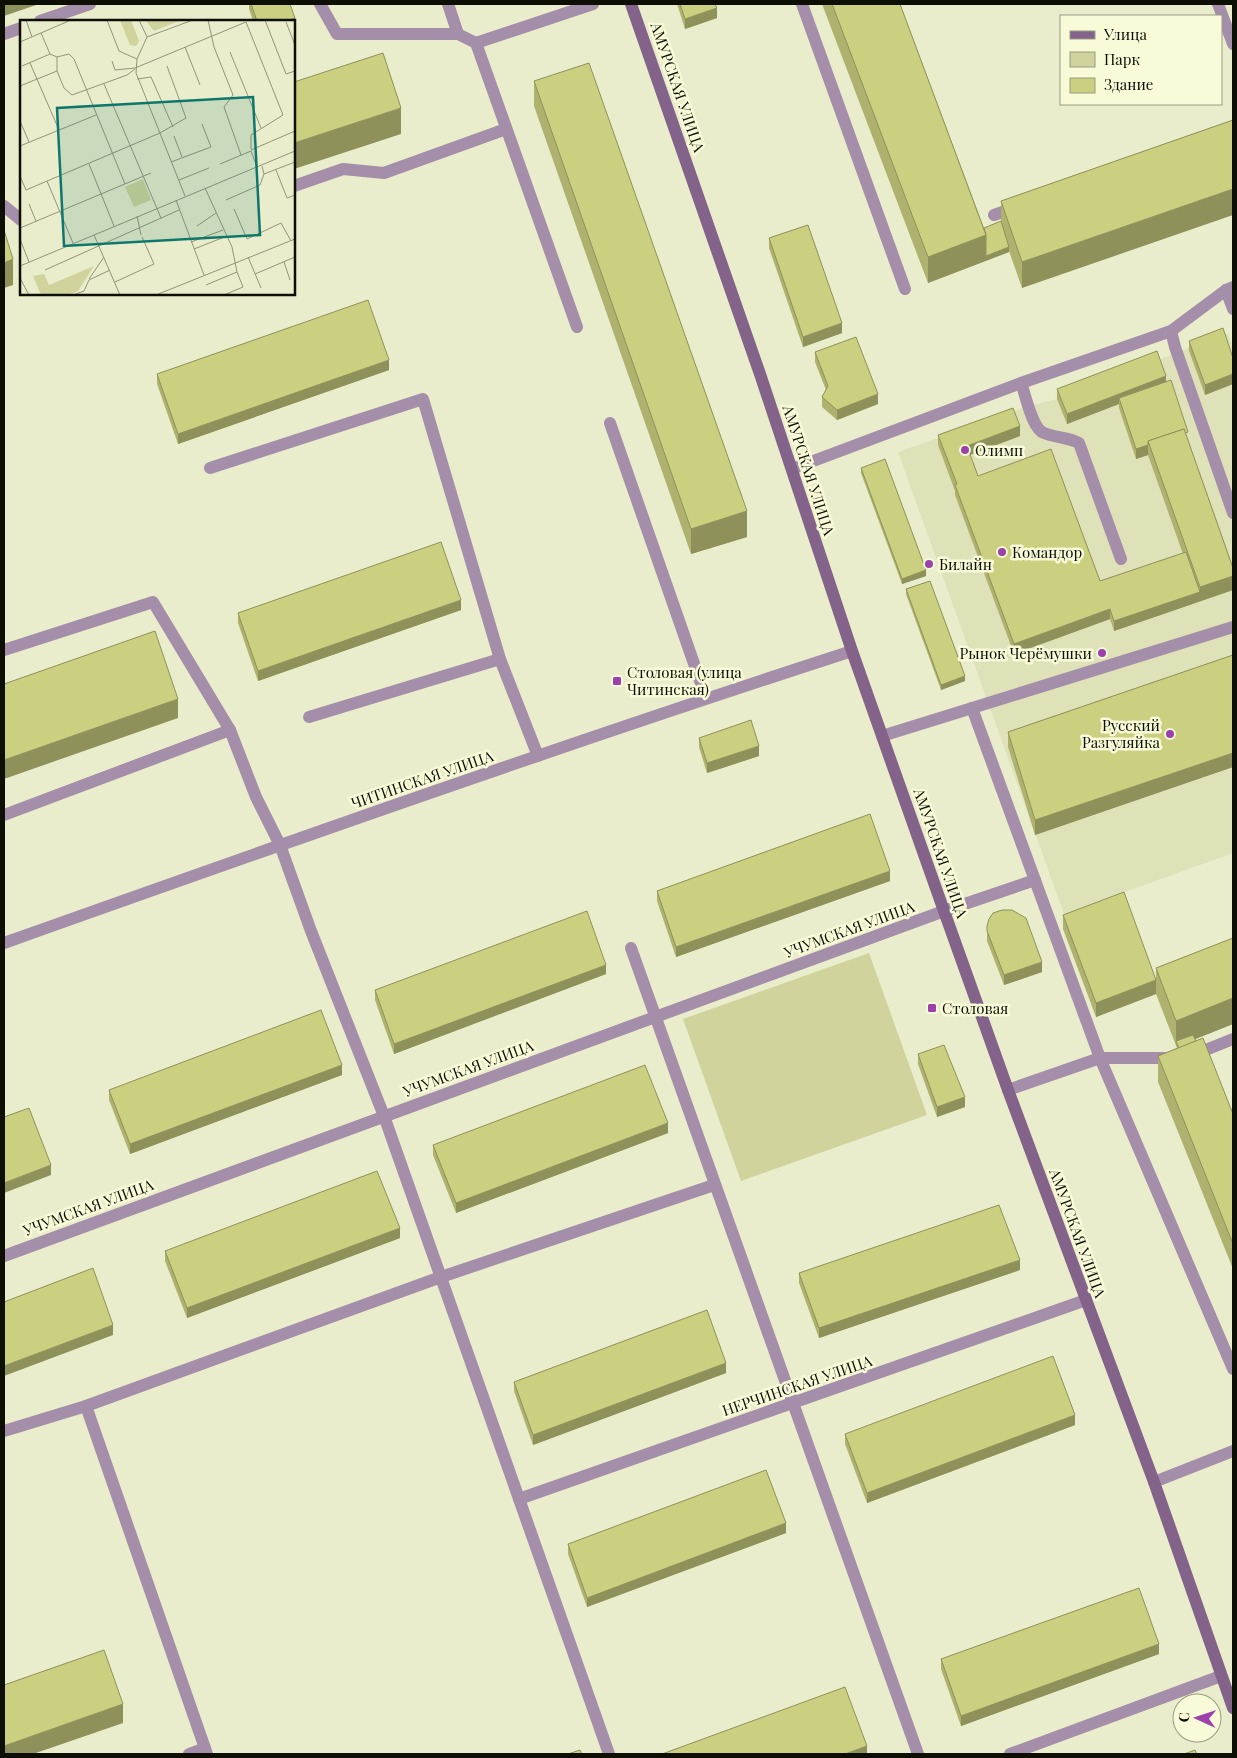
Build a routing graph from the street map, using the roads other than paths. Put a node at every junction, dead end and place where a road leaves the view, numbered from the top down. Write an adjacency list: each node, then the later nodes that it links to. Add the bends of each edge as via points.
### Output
1 (90, 4): 8 (street)
2 (320, 4): 11 (street, via 337,34)
3 (448, 4): 11 (street)
4 (593, 4): 12 (street)
5 (631, 4): 28 (street, АМУРСКАЯ УЛИЦА)
6 (802, 4): 21 (street)
7 (1218, 4): 13 (street)
8 (43, 20)
9 (20, 28): 10 (street)
10 (4, 34)
11 (458, 34): 12 (street)
12 (476, 43): 14 (street)
13 (1233, 44)
14 (506, 129): 15 (street, via 384,173 344,169); 23 (street)
15 (295, 186)
16 (1031, 202): 18 (street)
17 (4, 206): 19 (street)
18 (994, 214)
19 (20, 219)
20 (1230, 288): 22 (street); 24 (street)
21 (905, 289)
22 (1233, 309)
23 (578, 327)
24 (1171, 331): 25 (street); 29 (street)
25 (1021, 384): 28 (street); 30 (street, via 1036,427 1043,433 1079,443)
26 (610, 423): 35 (street)
27 (210, 468): 34 (street, via 423,399)
28 (792, 469): 33 (street, АМУРСКАЯ УЛИЦА)
29 (1233, 513)
30 (1121, 559)
31 (1233, 627): 36 (street)
32 (4, 650): 38 (street, via 153,602)
33 (852, 651): 35 (street, ЧИТИНСКАЯ УЛИЦА); 39 (street, АМУРСКАЯ УЛИЦА)
34 (500, 659): 37 (street); 40 (street)
35 (706, 698): 40 (street, ЧИТИНСКАЯ УЛИЦА)
36 (972, 708): 39 (street); 43 (street)
37 (309, 717)
38 (230, 730): 41 (street); 42 (street, via 256,797)
39 (882, 736): 44 (street, АМУРСКАЯ УЛИЦА)
40 (538, 756): 42 (street, ЧИТИНСКАЯ УЛИЦА)
41 (4, 814)
42 (280, 845): 45 (street, ЧИТИНСКАЯ УЛИЦА); 53 (street)
43 (1035, 880): 44 (street, УЧУМСКАЯ УЛИЦА); 50 (street)
44 (944, 911): 47 (street, УЧУМСКАЯ УЛИЦА); 52 (street, АМУРСКАЯ УЛИЦА)
45 (4, 943)
46 (631, 948): 47 (street)
47 (656, 1018): 53 (street, УЧУМСКАЯ УЛИЦА); 54 (street)
48 (1233, 1039): 49 (street)
49 (1198, 1053)
50 (1100, 1058): 51 (street); 52 (street); 58 (street)
51 (1181, 1058)
52 (1008, 1090): 57 (street, АМУРСКАЯ УЛИЦА)
53 (384, 1116): 55 (street, УЧУМСКАЯ УЛИЦА); 56 (street)
54 (714, 1185): 56 (street); 59 (street)
55 (4, 1256)
56 (441, 1277): 60 (street); 64 (street)
57 (1086, 1300): 59 (street, НЕРЧИНСКАЯ УЛИЦА); 63 (street, АМУРСКАЯ УЛИЦА)
58 (1233, 1369)
59 (792, 1404): 64 (street, НЕРЧИНСКАЯ УЛИЦА); 70 (street)
60 (86, 1406): 61 (street); 67 (street)
61 (4, 1431)
62 (1233, 1451): 63 (street)
63 (1154, 1482): 65 (street, АМУРСКАЯ УЛИЦА)
64 (519, 1499): 69 (street)
65 (1222, 1676): 66 (street, АМУРСКАЯ УЛИЦА); 71 (street)
66 (1233, 1708)
67 (206, 1751): 68 (street)
68 (189, 1754)
69 (609, 1754)
70 (918, 1754)
71 (1010, 1754)

